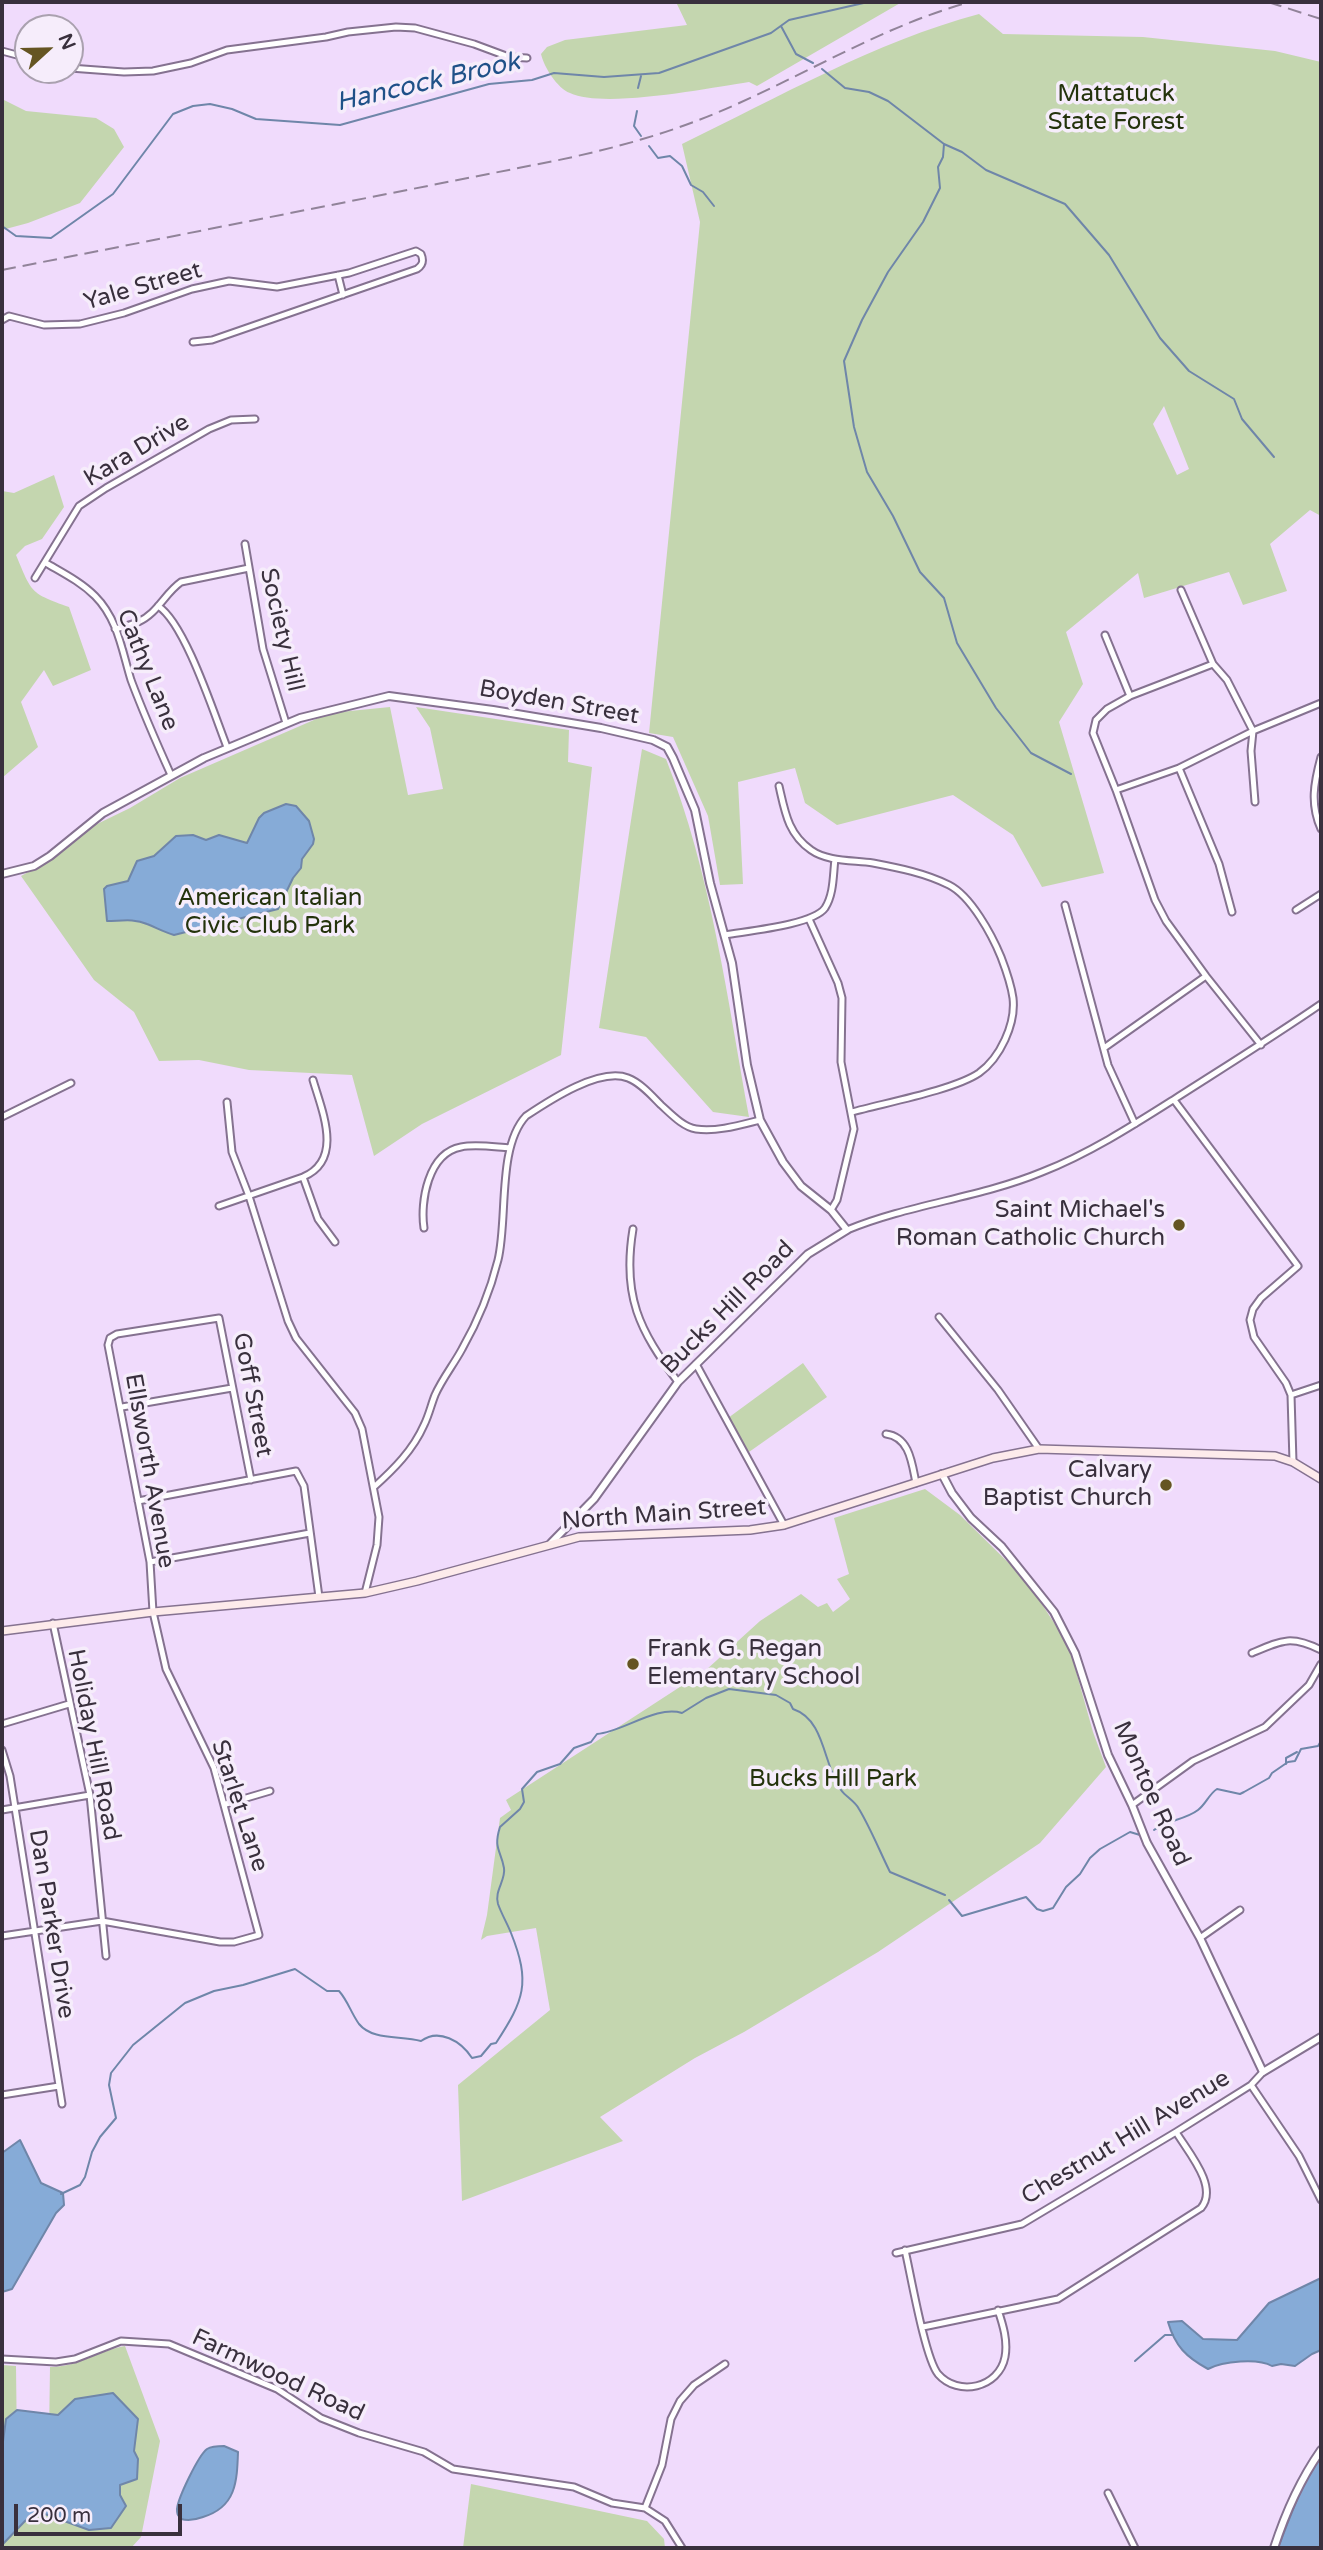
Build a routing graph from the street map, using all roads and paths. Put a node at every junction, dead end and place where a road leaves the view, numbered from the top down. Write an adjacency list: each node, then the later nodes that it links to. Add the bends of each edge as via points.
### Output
1 (527, 58): 2 (street, via 396,27 227,50 153,71)
2 (84, 69)
3 (338, 275): 4 (street); 4 (street, Yale Street, via 416,251 424,260 417,269); 5 (street, Yale Street, via 277,287 229,281 80,324 44,325 9,316)
4 (343, 295): 6 (street, Yale Street, via 212,340)
5 (2, 320)
6 (193, 342)
7 (255, 419): 9 (street, Kara Drive, via 231,420 209,429 79,506)
8 (245, 544): 10 (street, Society Hill)
9 (46, 563): 11 (street, Kara Drive); 14 (street, Cathy Lane, via 96,597)
10 (249, 568): 13 (street, via 181,582); 19 (street, Society Hill, via 263,649)
11 (35, 578)
12 (1181, 590): 16 (street)
13 (158, 606): 14 (street, via 139,622); 21 (street, via 182,634)
14 (115, 629): 24 (street, Cathy Lane)
15 (1105, 635): 17 (street)
16 (1213, 664): 17 (street); 20 (street, via 1227,680)
17 (1130, 696): 26 (street, via 1096,720 1093,733)
18 (1321, 703): 20 (street)
19 (286, 723): 21 (street, Boyden Street); 36 (street, Boyden Street, via 404,697 601,727 653,740 667,747 695,810)
20 (1253, 731): 23 (street); 27 (street)
21 (228, 747): 24 (street, Boyden Street)
22 (1321, 757): 28 (street, via 1314,808)
23 (1179, 768): 26 (street); 34 (street, via 1219,864)
24 (171, 775): 30 (street, Boyden Street, via 89,822 34,866)
25 (779, 786): 29 (street, via 796,837 814,852)
26 (1116, 790): 37 (street, via 1155,900)
27 (1255, 802)
28 (1321, 829)
29 (835, 859): 35 (street, via 824,909); 45 (street, via 923,873 953,887 994,939 1013,1000 1010,1025 997,1054 979,1072 958,1083)
30 (2, 874)
31 (1321, 894): 33 (street)
32 (1065, 905): 40 (street)
33 (1296, 910)
34 (1232, 912)
35 (809, 919): 36 (street); 45 (street, via 842,998 841,1062)
36 (725, 935): 47 (street, Boyden Street)
37 (1206, 975): 39 (street); 40 (street)
38 (1321, 1004): 39 (street, Bucks Hill Road)
39 (1261, 1045): 43 (street, Bucks Hill Road)
40 (1104, 1048): 48 (street)
41 (313, 1080): 50 (street, via 328,1146 320,1166)
42 (71, 1083): 46 (street)
43 (1174, 1100): 48 (street, Bucks Hill Road); 64 (street, via 1298,1266 1261,1298 1250,1320 1254,1337)
44 (227, 1102): 51 (street, via 232,1152)
45 (852, 1111): 53 (street, via 853,1141)
46 (2, 1117)
47 (760, 1120): 49 (street, via 697,1129 679,1121 627,1077 601,1076 526,1116 518,1124); 53 (street, Boyden Street, via 801,1186)
48 (1135, 1124): 56 (street, Bucks Hill Road, via 1044,1171)
49 (510, 1148): 54 (street, via 460,1147 435,1164 421,1210); 73 (street, via 498,1258 475,1327 435,1394 416,1440)
50 (303, 1177): 51 (street); 57 (street, via 318,1219)
51 (249, 1196): 52 (street); 73 (street, via 288,1321 296,1338 355,1413)
52 (219, 1206)
53 (831, 1210): 56 (street, Boyden Street)
54 (424, 1228)
55 (633, 1229): 61 (street, via 631,1284 636,1314 650,1345)
56 (848, 1230): 60 (street, Bucks Hill Road, via 808,1254)
57 (335, 1242)
58 (939, 1317): 67 (street)
59 (110, 1338): 63 (street, Goff Street, via 219,1318); 65 (street, Ellsworth Avenue)
60 (696, 1364): 61 (street, Bucks Hill Road); 75 (street)
61 (678, 1382): 77 (street, Bucks Hill Road, via 594,1499)
62 (1321, 1385): 64 (street)
63 (232, 1388): 65 (street); 71 (street, Goff Street)
64 (1291, 1395): 68 (street)
65 (122, 1407): 74 (street, Ellsworth Avenue)
66 (886, 1434): 72 (street, via 900,1438 907,1447)
67 (1039, 1449): 68 (main road, North Main Street, via 1276,1456); 69 (main road, North Main Street)
68 (1293, 1462): 70 (main road, North Main Street)
69 (942, 1474): 72 (main road, North Main Street); 93 (street, Montoe Road, via 971,1518 1002,1547 1054,1612 1075,1653 1108,1755)
70 (1321, 1479)
71 (251, 1480): 74 (street); 76 (street, via 296,1471 304,1486)
72 (916, 1483): 75 (main road, North Main Street)
73 (374, 1487): 79 (street, via 377,1545)
74 (138, 1501): 78 (street, Ellsworth Avenue)
75 (784, 1525): 77 (main road, North Main Street, via 579,1537)
76 (310, 1533): 78 (street); 80 (street)
77 (551, 1543): 79 (main road, North Main Street)
78 (150, 1562): 81 (street, Ellsworth Avenue)
79 (365, 1593): 80 (main road, North Main Street)
80 (319, 1597): 81 (main road, North Main Street)
81 (153, 1612): 82 (main road, North Main Street); 92 (street, Starlet Lane, via 166,1669 214,1768)
82 (53, 1623): 83 (main road, North Main Street); 87 (street, Holiday Hill Road)
83 (2, 1631)
84 (1321, 1650): 85 (street, via 1291,1639)
85 (1252, 1653)
86 (1321, 1664): 93 (street, via 1308,1685 1265,1727 1193,1761)
87 (69, 1704): 88 (street); 91 (street, Holiday Hill Road)
88 (2, 1724)
89 (2, 1750): 94 (street, Dan Parker Drive)
90 (270, 1791): 92 (street)
91 (90, 1795): 94 (street); 97 (street, Holiday Hill Road)
92 (226, 1804): 97 (street, Starlet Lane, via 259,1935 220,1942)
93 (1132, 1805): 100 (street, Montoe Road, via 1147,1843)
94 (15, 1807): 95 (street); 98 (street, Dan Parker Drive)
95 (2, 1810)
96 (1240, 1910): 100 (street)
97 (102, 1922): 98 (street); 101 (street, Holiday Hill Road)
98 (33, 1931): 99 (street); 105 (street, Dan Parker Drive)
99 (2, 1936)
100 (1200, 1938): 103 (street, Montoe Road)
101 (107, 1956)
102 (1321, 2037): 103 (street, Chestnut Hill Avenue)
103 (1262, 2072): 104 (street, Chestnut Hill Avenue)
104 (1251, 2085): 108 (street, Chestnut Hill Avenue); 109 (street, via 1299,2156)
105 (59, 2086): 106 (street); 107 (street, Dan Parker Drive)
106 (2, 2095)
107 (62, 2104)
108 (1176, 2132): 110 (street, Chestnut Hill Avenue, via 1021,2224); 112 (street, via 1207,2185 1208,2197 1201,2208 1058,2299)
109 (1321, 2200)
110 (905, 2250): 111 (street, Chestnut Hill Avenue); 113 (street)
111 (896, 2253)
112 (998, 2310): 113 (street); 113 (street, via 1005,2333 1002,2367 993,2378 970,2387 946,2382 937,2372)
113 (923, 2327)
114 (2, 2359): 118 (street, Farmwood Road, via 75,2359 121,2340 169,2344 277,2389 321,2418 424,2452 453,2469 574,2487 612,2503)
115 (725, 2364): 118 (street, via 680,2401)
116 (1321, 2450): 121 (street, via 1283,2520)
117 (1108, 2493): 120 (street)
118 (645, 2508): 119 (street, via 665,2521)
119 (682, 2548)
120 (1135, 2548)
121 (1274, 2548)

